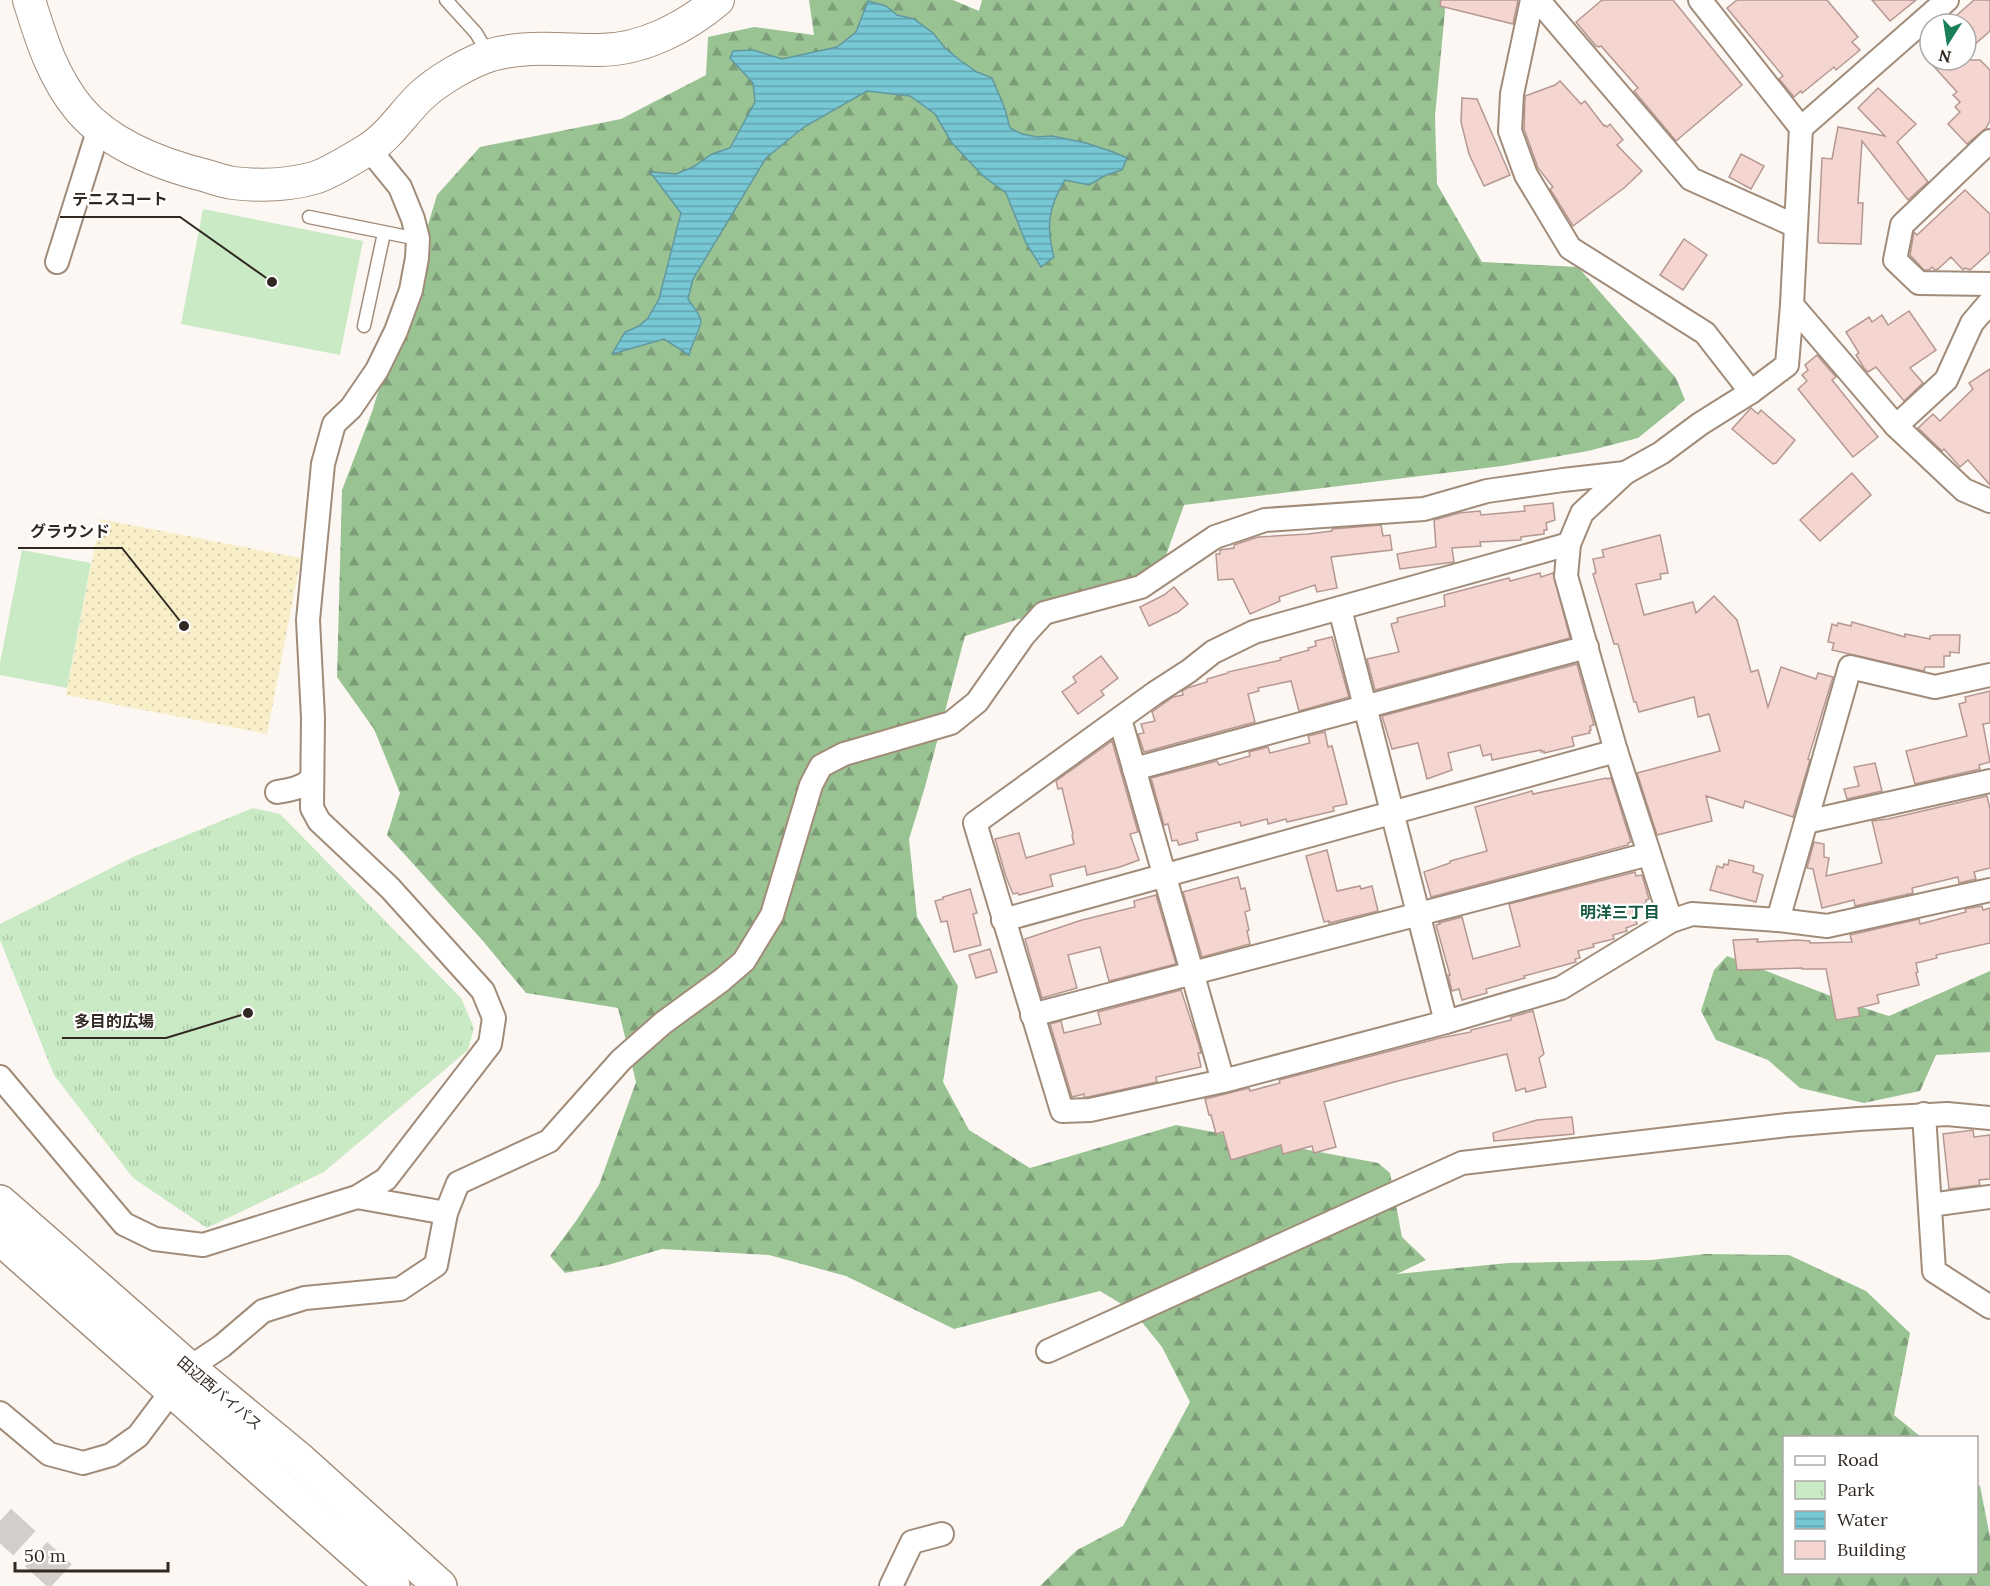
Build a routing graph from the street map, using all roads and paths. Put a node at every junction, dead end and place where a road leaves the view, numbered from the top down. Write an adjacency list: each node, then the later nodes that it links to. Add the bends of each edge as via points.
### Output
1 (29, 0): 9 (street, via 59,82)
2 (446, 0): 8 (lane, via 476,33)
3 (718, 0): 8 (street, via 699,16 638,44 602,50 516,50)
4 (1532, 0): 22 (street, via 1512,94 1510,131 1526,175 1570,248 1705,333)
5 (1538, 0): 14 (street, via 1691,179)
6 (1700, 0): 10 (street)
7 (1947, 0): 10 (street)
8 (490, 56): 12 (street, via 457,70 421,95)
9 (99, 128): 12 (street, via 131,148 179,169 233,183 276,184 316,177); 17 (street)
10 (1801, 128): 14 (street)
11 (1990, 141): 18 (street, via 1902,225 1894,260 1919,283)
12 (369, 149): 16 (street, via 400,187)
13 (309, 217): 15 (lane)
14 (1796, 226): 20 (street)
15 (384, 233): 16 (lane); 21 (lane)
16 (418, 239): 34 (street, via 411,290 396,331 377,370 351,408 334,424 323,464 308,620)
17 (57, 262)
18 (1990, 284)
19 (1990, 302): 23 (street, via 1972,323 1946,380)
20 (1792, 305): 22 (street, via 1787,365); 23 (street)
21 (364, 326)
22 (1751, 392): 24 (street)
23 (1896, 426): 25 (street, via 1964,490)
24 (1625, 473): 26 (street, via 1582,513); 57 (street, via 1486,491 1424,509 1265,520 1215,537 1141,587 1044,613 1023,635 977,702 951,723 844,754 821,766 811,785 772,915 744,961 621,1060 549,1141 458,1183)
25 (1990, 501)
26 (1569, 544): 27 (street); 28 (street, via 1566,576)
27 (1340, 609): 30 (street); 31 (street, via 1254,632 1213,652)
28 (1587, 648): 30 (street); 32 (street)
29 (1990, 675): 38 (street, via 1935,687 1850,667)
30 (1365, 707): 33 (street); 37 (street)
31 (1120, 719): 33 (street); 43 (street, via 975,823)
32 (1616, 751): 37 (street); 39 (street)
33 (1134, 769): 40 (street)
34 (312, 779): 36 (street); 36 (street, via 277,792)
35 (1990, 781): 38 (street)
36 (312, 808): 53 (street, via 319,821 390,888 483,991 494,1018 490,1044 410,1149 386,1179)
37 (1393, 813): 40 (street); 42 (street)
38 (1806, 822): 44 (street)
39 (1649, 854): 42 (street); 45 (street)
40 (1164, 875): 43 (street); 46 (street)
41 (1990, 890): 44 (street, via 1827,927)
42 (1419, 914): 46 (street); 48 (street)
43 (1003, 920): 47 (street)
44 (1778, 920): 45 (street, via 1692,914)
45 (1671, 921): 48 (street, via 1560,988)
46 (1192, 973): 47 (street); 50 (street)
47 (1032, 1015): 50 (street, via 1062,1111 1090,1110)
48 (1446, 1022): 50 (street)
49 (0, 1077): 53 (street, via 124,1224 155,1239 203,1245)
50 (1222, 1081)
51 (1924, 1114): 52 (street); 56 (street); 60 (street, via 1787,1125 1462,1163)
52 (1990, 1118)
53 (357, 1197): 57 (street)
54 (1990, 1197): 56 (street)
55 (0, 1202): 61 (highway, 田辺西バイパス)
56 (1930, 1205): 59 (street, via 1934,1271)
57 (446, 1213): 61 (street, via 436,1265 400,1290 305,1298 263,1311)
58 (0, 1238): 61 (highway, 田辺西バイパス)
59 (1990, 1307)
60 (1048, 1351)
61 (181, 1380): 62 (street, via 138,1436 111,1455 83,1463 49,1454); 64 (highway, 田辺西バイパス); 65 (highway, 田辺西バイパス, via 299,1460)
62 (0, 1413)
63 (942, 1534): 66 (street, via 912,1542)
64 (393, 1586)
65 (440, 1586)
66 (891, 1586)

